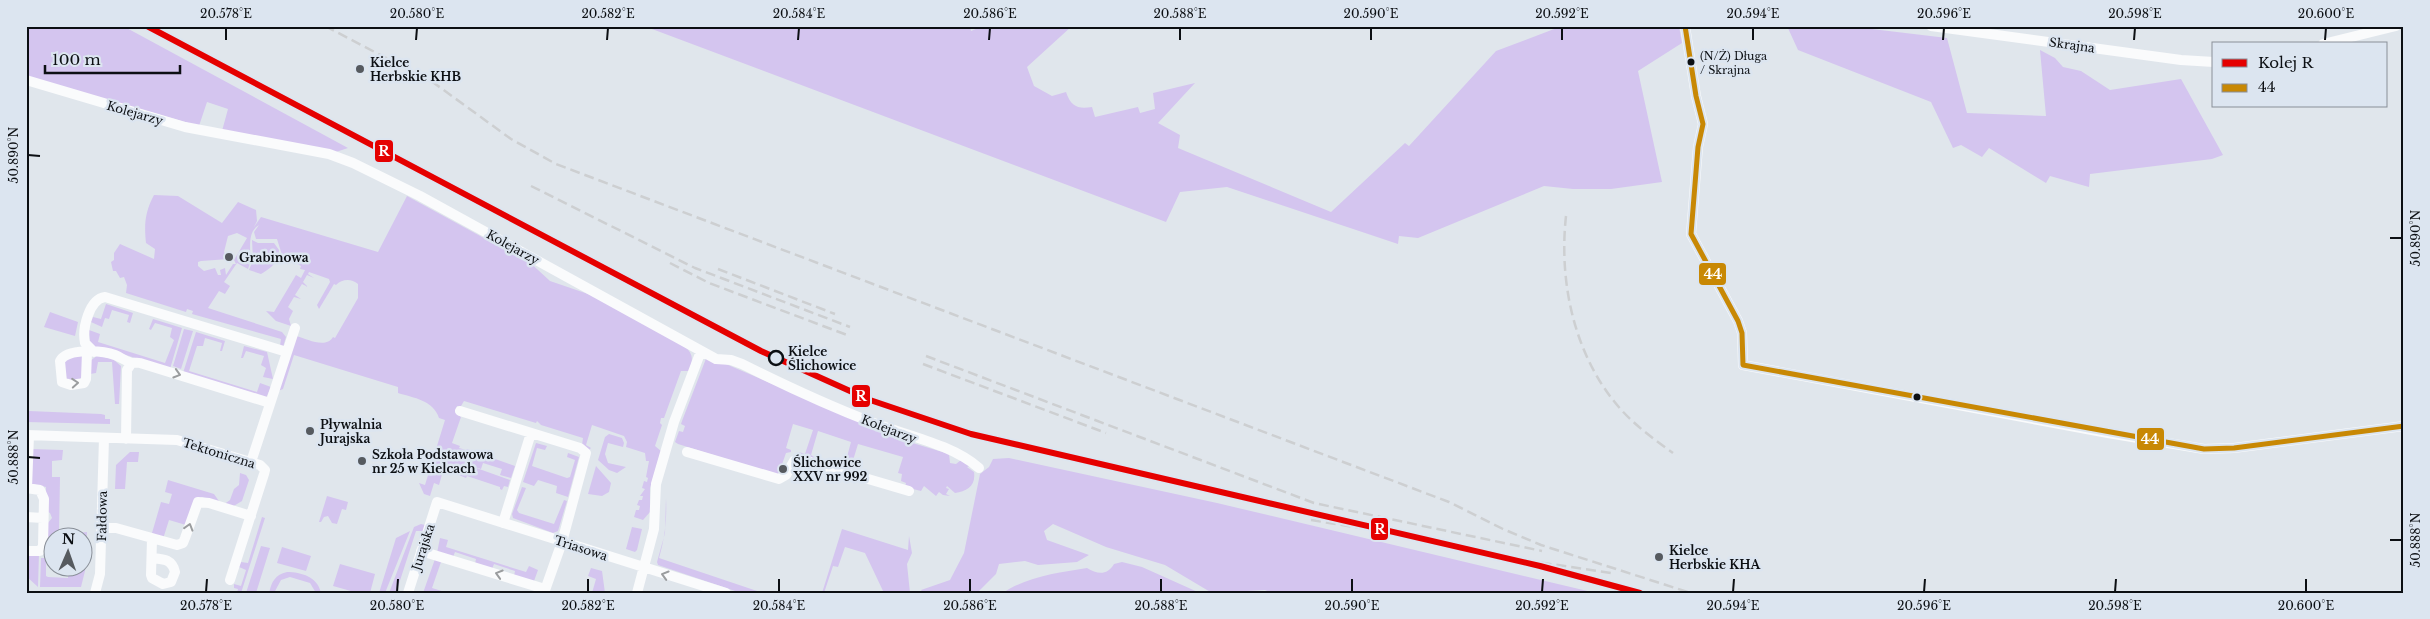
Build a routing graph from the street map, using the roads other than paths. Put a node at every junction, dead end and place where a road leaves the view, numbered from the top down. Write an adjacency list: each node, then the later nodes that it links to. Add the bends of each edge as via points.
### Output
1 (1685, 26): 13 (street, via 1696,96 1704,124 1699,142 1691,234 1738,321 1742,333 1743,365 2204,449)
2 (1930, 26): 5 (street, Skrajna)
3 (2396, 26): 4 (street)
4 (2331, 42)
5 (2212, 62)
6 (26, 80): 8 (street, Kolejarzy, via 185,127 329,154 353,163 420,196)
7 (295, 328): 9 (street)
8 (701, 351): 20 (street, Kolejarzy, via 716,359 742,364 868,421 943,448); 34 (street, via 672,427 656,484 654,529)
9 (287, 352): 10 (street, via 105,297 98,299 93,304 85,328 85,342 91,352 115,355); 11 (street)
10 (131, 364): 11 (street, one-way to 11, via 140,363); 17 (street, via 128,370)
11 (270, 404): 19 (street)
12 (460, 410): 14 (street)
13 (2404, 426)
14 (531, 433): 27 (street); 30 (street, via 580,448 587,456)
15 (28, 435): 16 (street, Tektoniczna); 21 (street)
16 (104, 438): 17 (street, Tektoniczna); 28 (street, Fałdowa)
17 (126, 438): 19 (street, Tektoniczna, via 177,440)
18 (687, 452): 22 (street, via 779,479 786,475 794,461 800,459)
19 (252, 462): 24 (street, Tektoniczna, via 265,470)
20 (979, 468)
21 (27, 488): 26 (street, via 43,493)
22 (909, 491)
23 (437, 502): 27 (street, Triasowa); 32 (street, Jurajska)
24 (251, 516): 29 (street, one-way to 24, via 183,543 198,502 209,502); 35 (street, Tektoniczna)
25 (26, 517): 26 (street)
26 (43, 518): 31 (street, via 43,546 40,551)
27 (503, 523): 30 (street, Triasowa)
28 (101, 528): 29 (street, via 116,528); 37 (street, Fałdowa, via 100,574)
29 (152, 539): 33 (street)
30 (562, 542): 34 (street, Triasowa); 36 (street)
31 (26, 551)
32 (422, 551): 36 (street, one-way to 32); 38 (street, Jurajska)
33 (152, 558)
34 (644, 568): 39 (street); 40 (street, Triasowa, one-way to 34)
35 (230, 580)
36 (544, 591)
37 (95, 593)
38 (408, 593)
39 (637, 593)
40 (726, 593)

